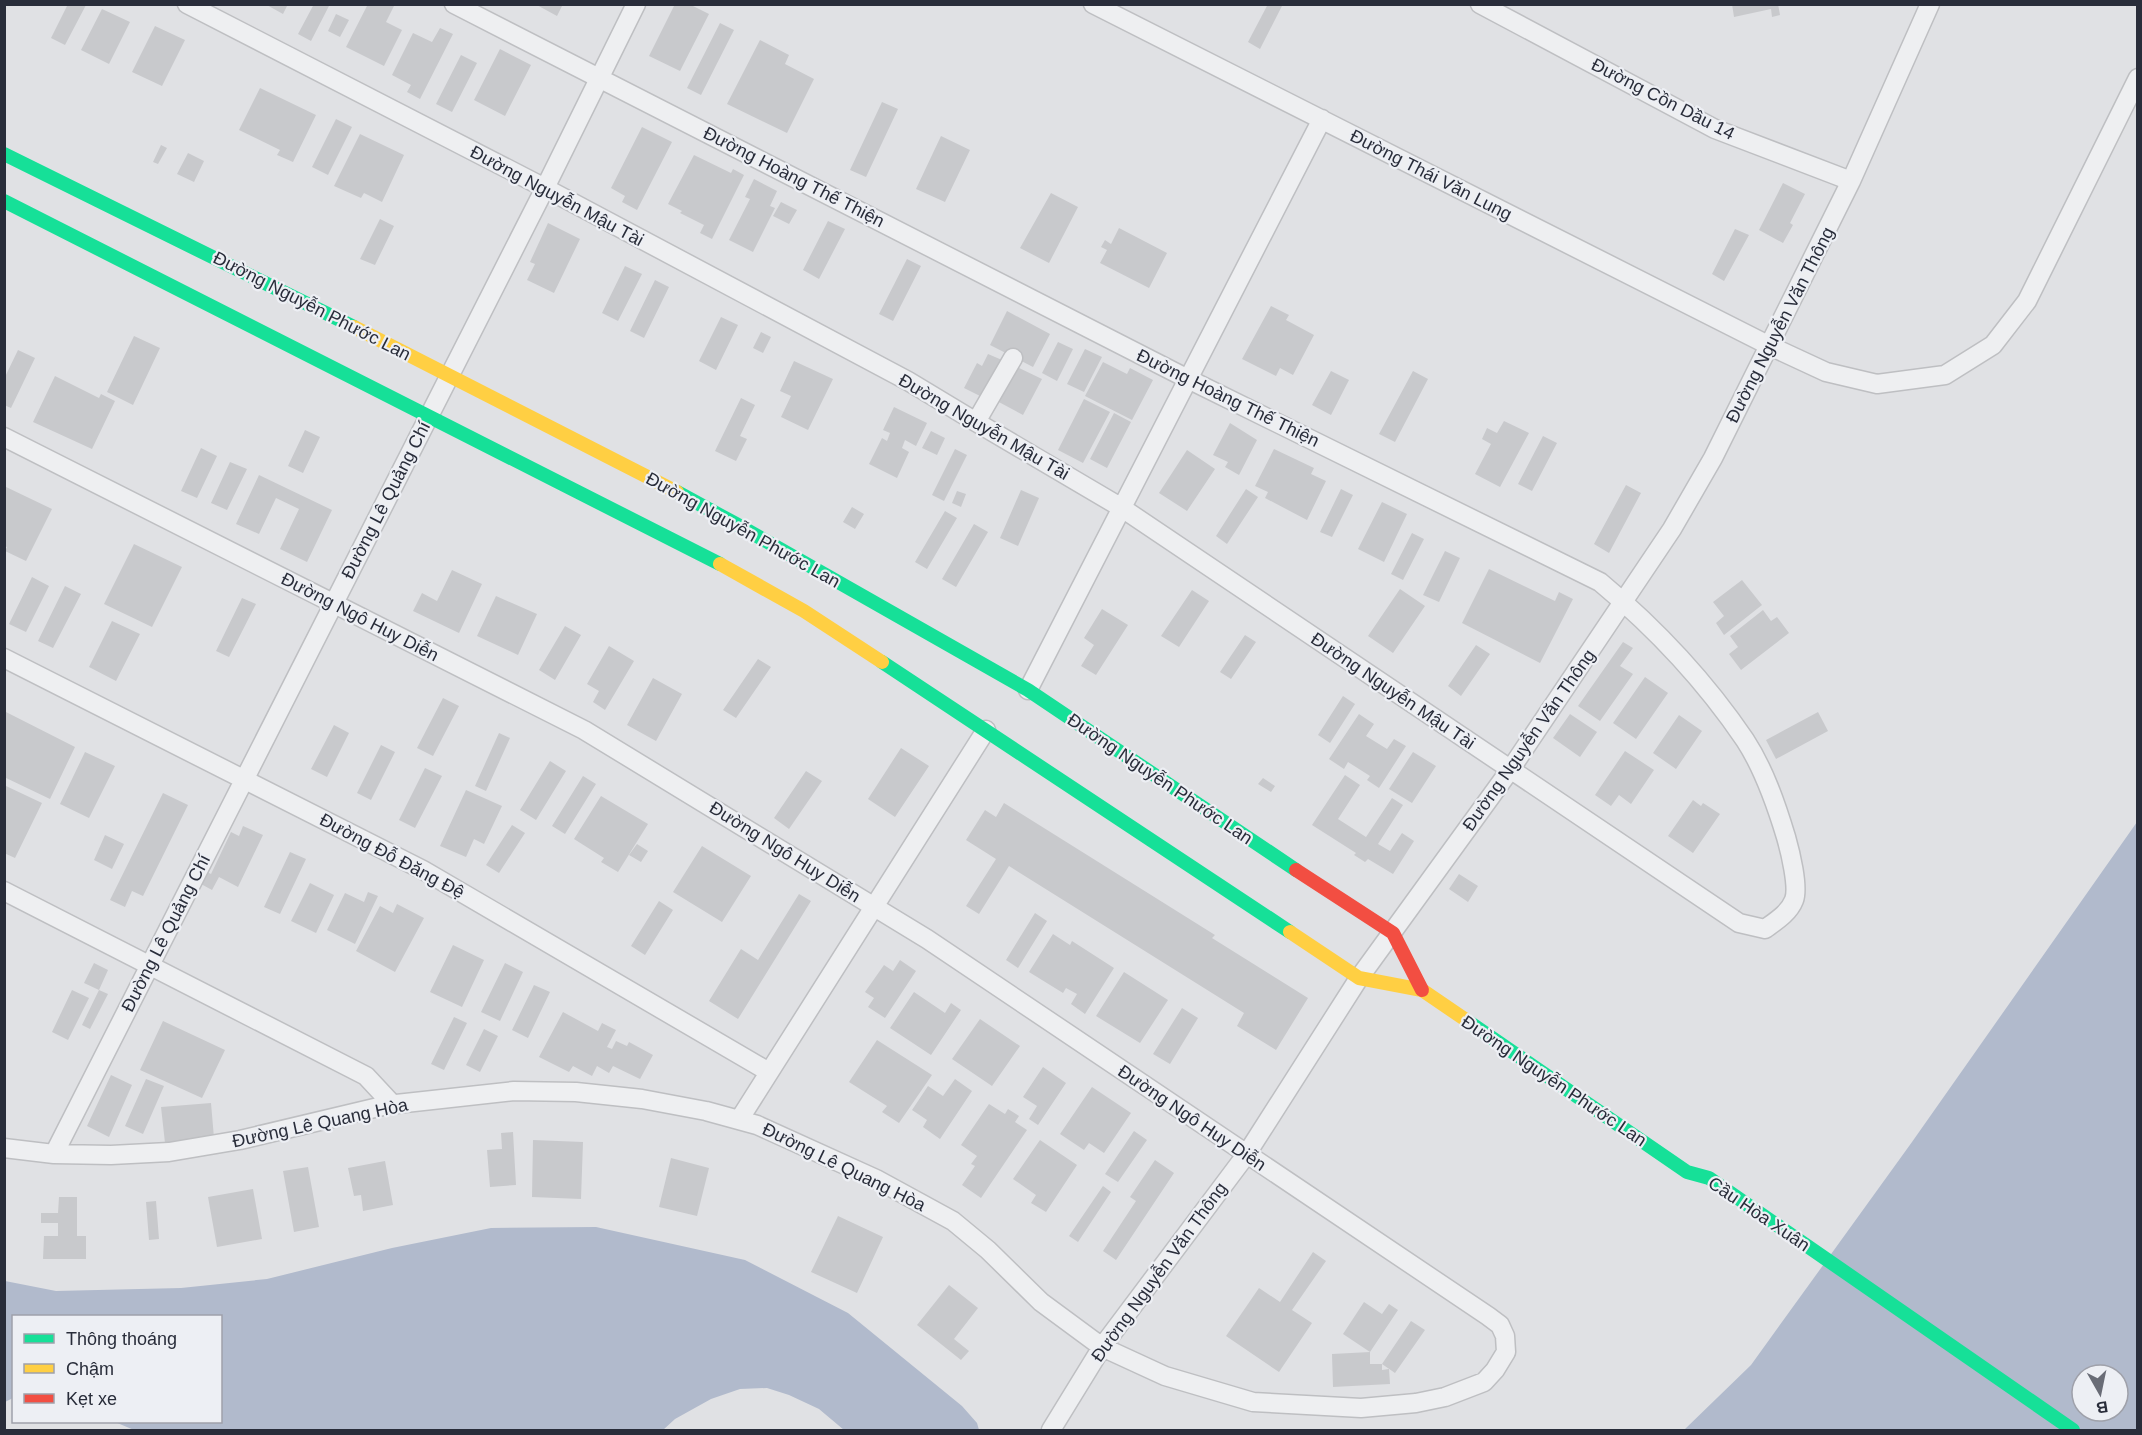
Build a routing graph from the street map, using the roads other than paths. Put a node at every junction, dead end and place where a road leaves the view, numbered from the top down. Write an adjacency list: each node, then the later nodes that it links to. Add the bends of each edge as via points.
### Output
1 (187, 4): 12 (street, Đường Nguyễn Mậu Tài)
2 (454, 4): 7 (street, Đường Hoàng Thế Thiện)
3 (636, 4): 7 (street, Đường Lê Quảng Chí)
4 (1093, 4): 9 (street, Đường Thái Văn Lung)
5 (1480, 4): 11 (street, Đường Cồn Dầu 14, via 1715,129)
6 (1930, 4): 11 (street, Đường Nguyễn Văn Thông)
7 (601, 78): 12 (street, Đường Lê Quảng Chí); 17 (street, Đường Hoàng Thế Thiện)
8 (2138, 78): 14 (street, Đường Thái Văn Lung, via 2027,301 1994,345 1945,375 1877,384 1826,372)
9 (1322, 119): 14 (street, Đường Thái Văn Lung); 17 (street)
10 (4, 154): 16 (main road, Đường Nguyễn Phước Lan)
11 (1851, 181): 14 (street, Đường Nguyễn Văn Thông)
12 (545, 188): 16 (street, Đường Lê Quảng Chí); 19 (street, Đường Nguyễn Mậu Tài, via 908,381)
13 (4, 201): 18 (main road, Đường Nguyễn Phước Lan)
14 (1770, 346): 22 (street, Đường Nguyễn Văn Thông, via 1713,458)
15 (1013, 358): 19 (street)
16 (450, 375): 18 (street, Đường Lê Quảng Chí); 25 (main road, Đường Nguyễn Phước Lan, via 736,524)
17 (1188, 379): 21 (street); 22 (street, Đường Hoàng Thế Thiện, via 1600,582)
18 (428, 417): 23 (street, Đường Lê Quảng Chí); 26 (main road, Đường Nguyễn Phước Lan, via 692,548 804,612)
19 (976, 422): 21 (street, Đường Nguyễn Mậu Tài)
20 (4, 437): 23 (street, Đường Ngô Huy Diễn)
21 (1122, 508): 25 (street); 27 (street, Đường Nguyễn Mậu Tài)
22 (1623, 602): 27 (street, Đường Nguyễn Văn Thông); 31 (street, Đường Hoàng Thế Thiện, via 1694,674 1746,742 1775,801 1792,860 1795,899 1783,917 1765,928)
23 (334, 603): 28 (street, Đường Lê Quảng Chí); 30 (street, Đường Ngô Huy Diễn, via 584,730)
24 (4, 658): 28 (street, Đường Đỗ Đăng Đệ)
25 (1028, 690): 32 (main road, Đường Nguyễn Phước Lan)
26 (986, 730): 30 (street); 34 (main road, Đường Nguyễn Phước Lan)
27 (1510, 770): 31 (street, Đường Nguyễn Mậu Tài); 32 (street, Đường Nguyễn Văn Thông)
28 (245, 778): 33 (street, Đường Lê Quảng Chí); 36 (street, Đường Đỗ Đăng Đệ, via 423,870)
29 (4, 891): 33 (street)
30 (873, 906): 36 (street); 41 (street, Đường Ngô Huy Diễn)
31 (1739, 923)
32 (1393, 933): 34 (street, Đường Nguyễn Văn Thông); 35 (main road, Đường Nguyễn Phước Lan)
33 (150, 964): 37 (street, via 366,1076); 40 (street, Đường Lê Quảng Chí)
34 (1359, 978): 35 (main road, Đường Nguyễn Phước Lan); 41 (street, Đường Nguyễn Văn Thông)
35 (1422, 990): 42 (main road, Đường Nguyễn Phước Lan)
36 (769, 1072): 38 (street)
37 (393, 1105): 38 (street, Đường Lê Quang Hòa, via 514,1091 576,1092 642,1099); 40 (street, Đường Lê Quang Hòa, via 169,1152)
38 (739, 1120): 44 (street, Đường Lê Quang Hòa, via 838,1160 953,1221 1041,1302)
39 (4, 1148): 40 (street, Đường Lê Quang Hòa)
40 (54, 1154)
41 (1246, 1155): 44 (street, Đường Nguyễn Văn Thông); 45 (street, Đường Ngô Huy Diễn, via 1500,1325)
42 (1688, 1172): 43 (main road, Cầu Hòa Xuân); 47 (main road, Cầu Hòa Xuân, via 1709,1178)
43 (1698, 1191)
44 (1102, 1347): 45 (street, Đường Lê Quang Hòa, via 1165,1376 1253,1402 1361,1408 1416,1403 1484,1382); 46 (street, Đường Nguyễn Văn Thông)
45 (1506, 1352)
46 (1051, 1431)
47 (2073, 1431)

